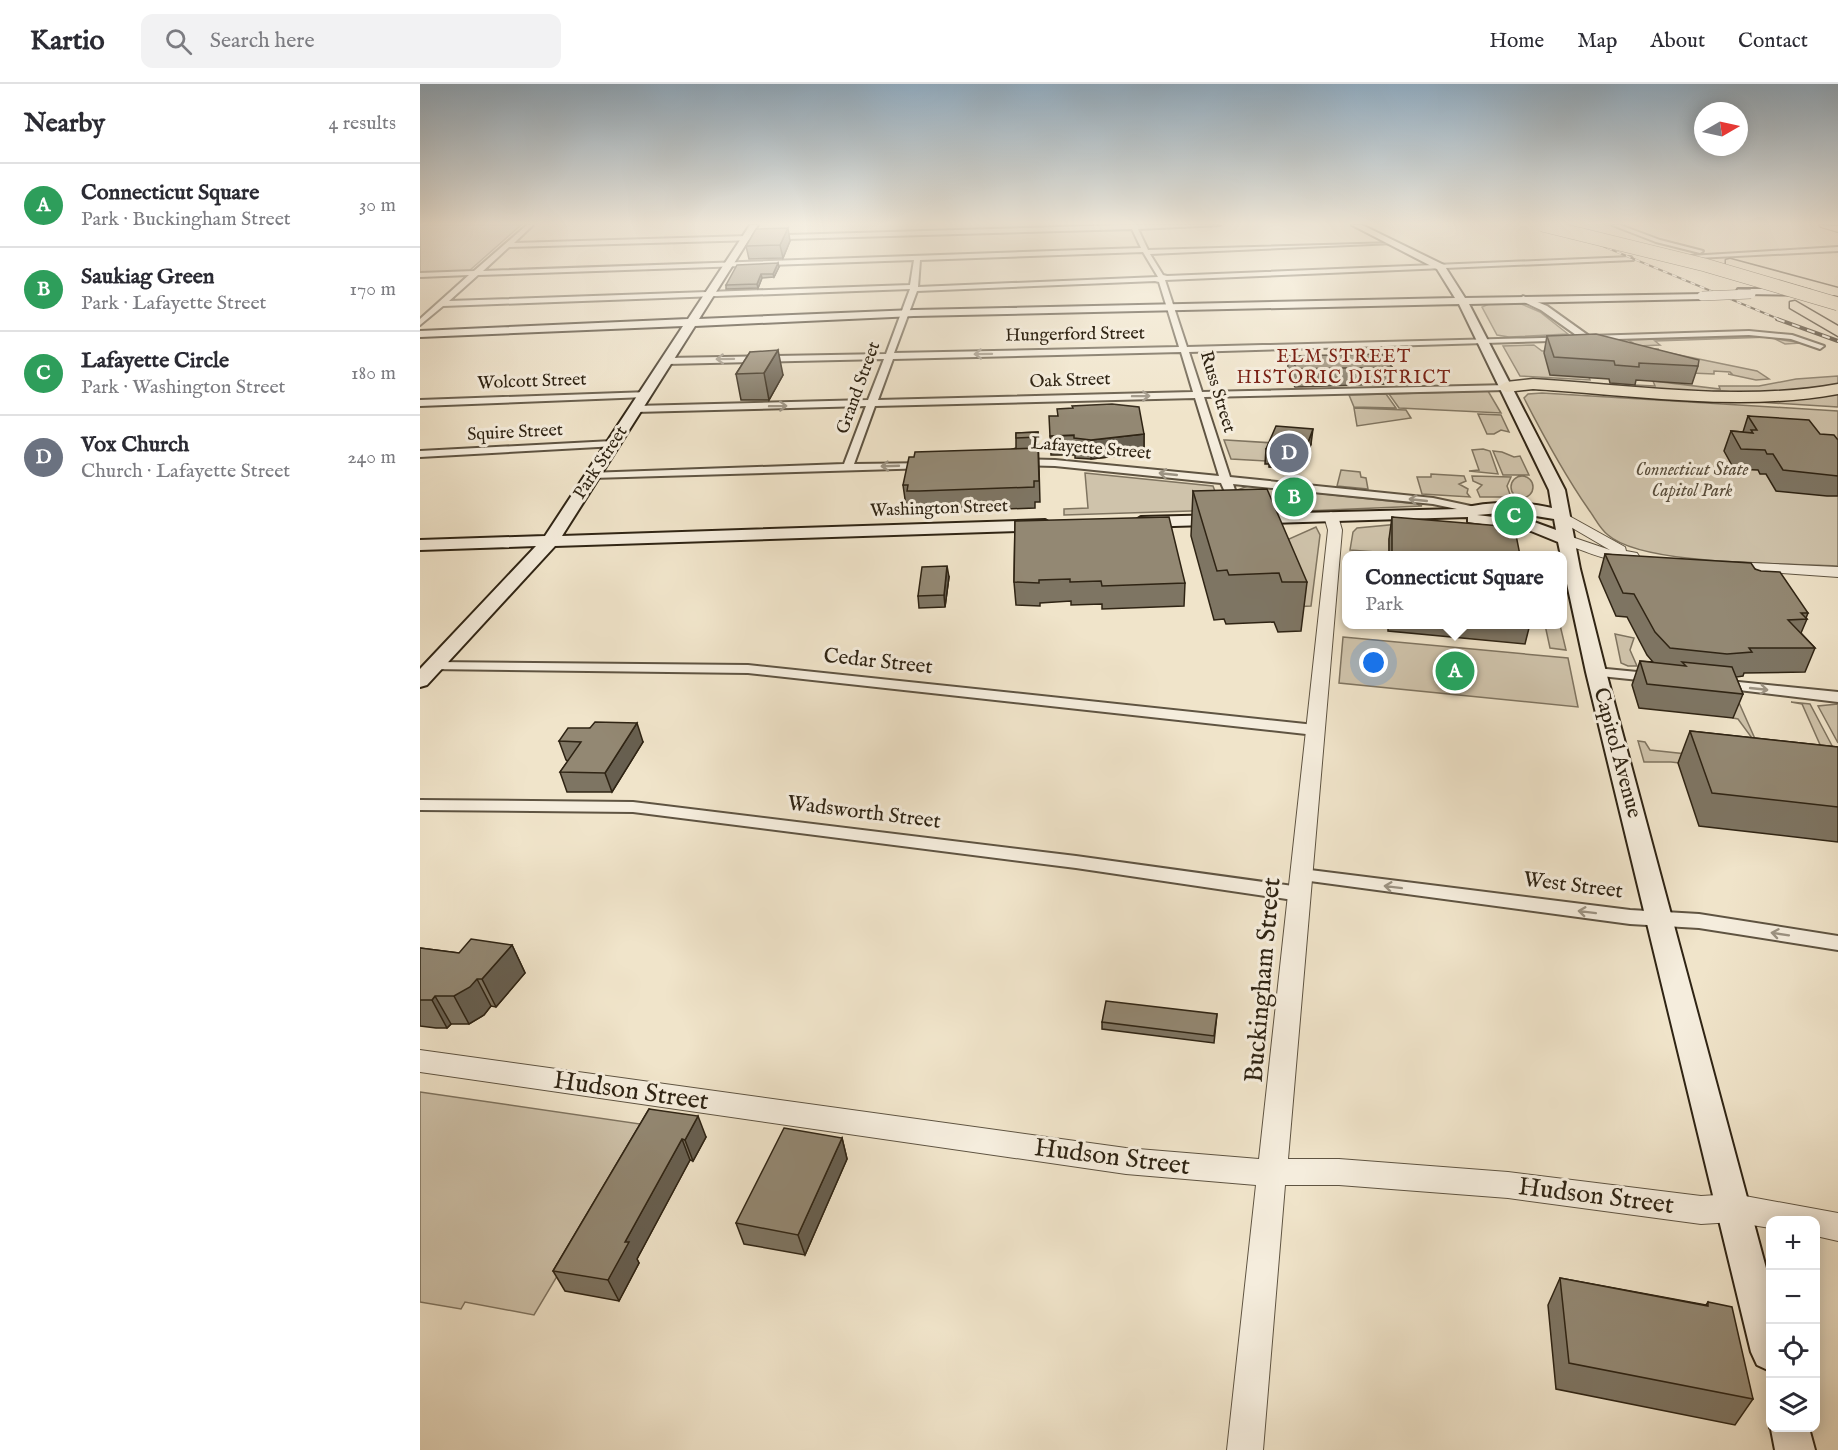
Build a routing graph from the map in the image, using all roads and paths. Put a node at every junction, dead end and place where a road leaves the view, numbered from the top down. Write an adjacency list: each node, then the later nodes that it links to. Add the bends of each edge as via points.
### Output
1 (458, 289): 14 (street)
2 (714, 289): 11 (main road, Park Street)
3 (870, 289): 11 (street)
4 (914, 289): 19 (street, Grand Street)
5 (1164, 289): 17 (street, Russ Street)
6 (1455, 289): 12 (main road, Capitol Avenue)
7 (1756, 289): 16 (highway, bridge)
8 (1786, 289): 15 (highway, bridge)
9 (1836, 291): 10 (main road)
10 (1782, 292): 13 (main road, bridge); 18 (highway)
11 (710, 295): 14 (street); 20 (main road, Park Street)
12 (1461, 300): 13 (main road, via 1523,298); 17 (main road); 26 (main road, Capitol Avenue)
13 (1546, 303): 25 (street)
14 (441, 304): 21 (street)
15 (1838, 304)
16 (1795, 305): 22 (highway); 23 (highway)
17 (1170, 307): 19 (main road); 28 (street, Russ Street)
18 (1838, 312)
19 (904, 313): 20 (main road); 29 (street, Grand Street)
20 (692, 322): 24 (main road); 30 (main road, Park Street)
21 (420, 323)
22 (1838, 324)
23 (1838, 332)
24 (420, 334)
25 (1586, 338): 26 (street, Hungerford Street); 27 (street, Hungerford Street, via 1758,333 1797,338)
26 (1483, 342): 28 (street, Hungerford Street); 31 (main road, Capitol Avenue)
27 (1820, 346)
28 (1185, 349): 29 (street, Hungerford Street, one-way to 29); 34 (street, Russ Street)
29 (889, 356): 30 (street, Hungerford Street, one-way to 30); 36 (street, Grand Street)
30 (668, 361): 33 (main road, Park Street)
31 (1506, 387): 32 (highway, via 1530,384 1755,398 1795,397); 34 (street, Oak Street); 38 (highway); 42 (main road, Capitol Avenue)
32 (1838, 389)
33 (646, 394): 35 (street, Wolcott Street); 37 (main road, Park Street)
34 (1200, 395): 36 (street, Oak Street, one-way to 34); 46 (street, Russ Street)
35 (420, 403)
36 (871, 403): 37 (street, Oak Street, one-way to 36); 44 (street, Grand Street)
37 (635, 409): 39 (main road, Park Street)
38 (1830, 409)
39 (612, 444): 40 (street, Squire Street); 45 (main road, Park Street)
40 (420, 454)
41 (1008, 462): 46 (street, Lafayette Street, one-way to 41)
42 (1544, 463): 47 (main road, via 1539,476 1543,493 1539,499); 52 (main road, Capitol Avenue, via 1557,490)
43 (938, 464): 44 (street, one-way to 44)
44 (848, 467): 45 (street)
45 (592, 476): 53 (main road, Park Street)
46 (1226, 480): 47 (street, Lafayette Street, one-way to 46, via 1433,501); 48 (street, Russ Street)
47 (1467, 510): 49 (main road); 52 (main road, via 1489,522); 52 (main road, via 1531,508)
48 (1235, 511): 49 (main road); 50 (main road)
49 (1331, 516): 63 (street, Buckingham Street, via 1335,530)
50 (1130, 522)
51 (1060, 524): 53 (main road, Washington Street)
52 (1564, 527): 52 (street, via 1605,554 1640,558); 58 (main road, Capitol Avenue)
53 (550, 541): 54 (main road, Washington Street); 57 (main road, Park Street)
54 (420, 545)
55 (1713, 565): 56 (street)
56 (1838, 572)
57 (434, 666): 60 (main road, Park Street); 63 (street, Cedar Street, via 748,669)
58 (1596, 672): 59 (street); 66 (main road, Capitol Avenue)
59 (1676, 680)
60 (420, 681)
61 (1700, 682): 62 (street, one-way to 62)
62 (1838, 697)
63 (1315, 730): 65 (street, Buckingham Street)
64 (420, 806): 65 (street, Wadsworth Street, via 633,807 1076,862)
65 (1301, 885): 66 (street, West Street, one-way to 65); 69 (street, Buckingham Street)
66 (1661, 920): 67 (street, West Street, one-way to 66, via 1699,921); 70 (main road, Capitol Avenue)
67 (1838, 943)
68 (420, 1061): 69 (street, Hudson Street, via 1126,1161 1240,1172)
69 (1273, 1171): 70 (street, Hudson Street, via 1508,1185 1701,1210); 76 (street, Buckingham Street)
70 (1734, 1208): 71 (street, Hudson Street); 74 (main road, Capitol Avenue)
71 (1779, 1216)
72 (1820, 1223): 73 (street)
73 (1838, 1227)
74 (1766, 1336)
75 (1790, 1432): 77 (main road)
76 (1245, 1450)
77 (1794, 1450)

